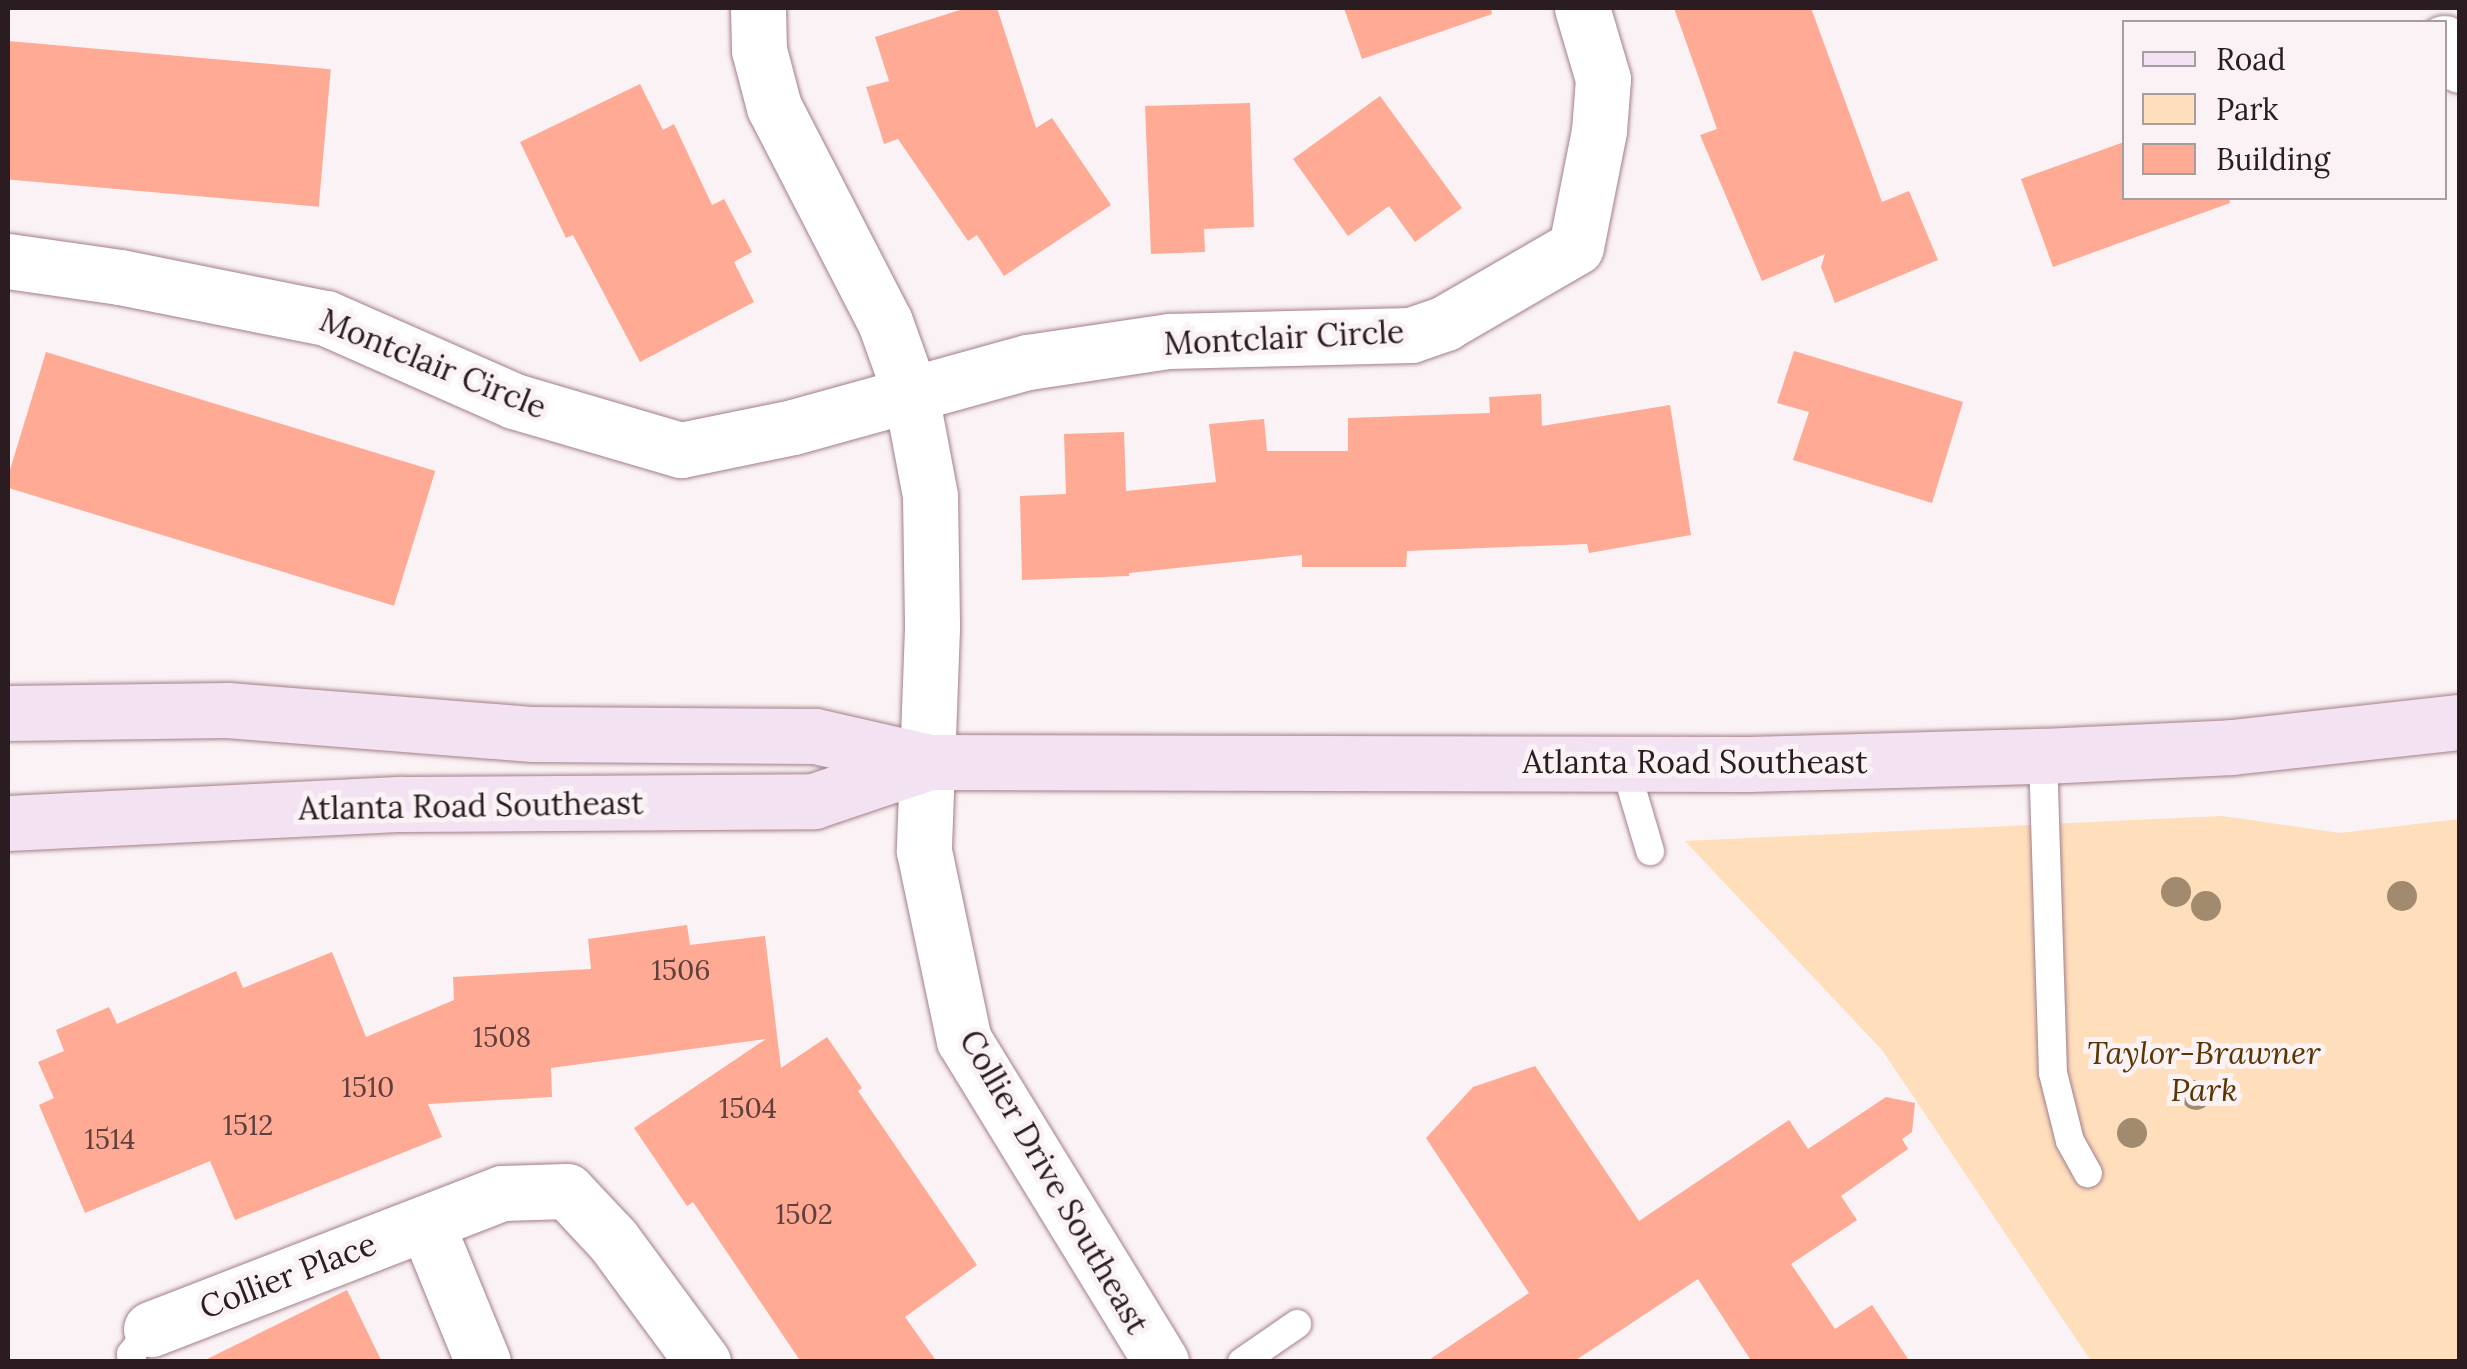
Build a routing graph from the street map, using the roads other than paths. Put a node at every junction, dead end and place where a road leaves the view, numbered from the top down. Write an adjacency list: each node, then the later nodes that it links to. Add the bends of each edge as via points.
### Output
1 (758, 8): 4 (street, via 759,50 774,106 885,322)
2 (1582, 8): 4 (street, Montclair Circle, via 1603,78 1576,246 1513,286 1411,334 1168,340 1028,362)
3 (8, 261): 4 (street, Montclair Circle, via 326,318 514,401 681,450)
4 (911, 395): 8 (street, via 930,496)
5 (8, 713): 8 (main road, Atlanta Road Southeast, via 227,710 532,734 815,736)
6 (2460, 722): 7 (main road, Atlanta Road Southeast, via 2232,747)
7 (2043, 756): 9 (main road, Atlanta Road Southeast); 12 (lane, via 2053,1073 2070,1140)
8 (929, 762): 9 (main road, Atlanta Road Southeast); 10 (main road, Atlanta Road Southeast, via 814,800 403,804); 16 (street, Collier Drive Southeast, via 927,874 964,1040)
9 (1624, 764): 11 (lane)
10 (8, 823)
11 (1650, 851)
12 (2088, 1173)
13 (426, 1223): 15 (street, Collier Place); 17 (street); 18 (street, Collier Place, via 502,1193 567,1191 613,1240)
14 (1298, 1324): 19 (lane)
15 (141, 1345)
16 (1139, 1354)
17 (483, 1362)
18 (703, 1362)
19 (1242, 1362)

